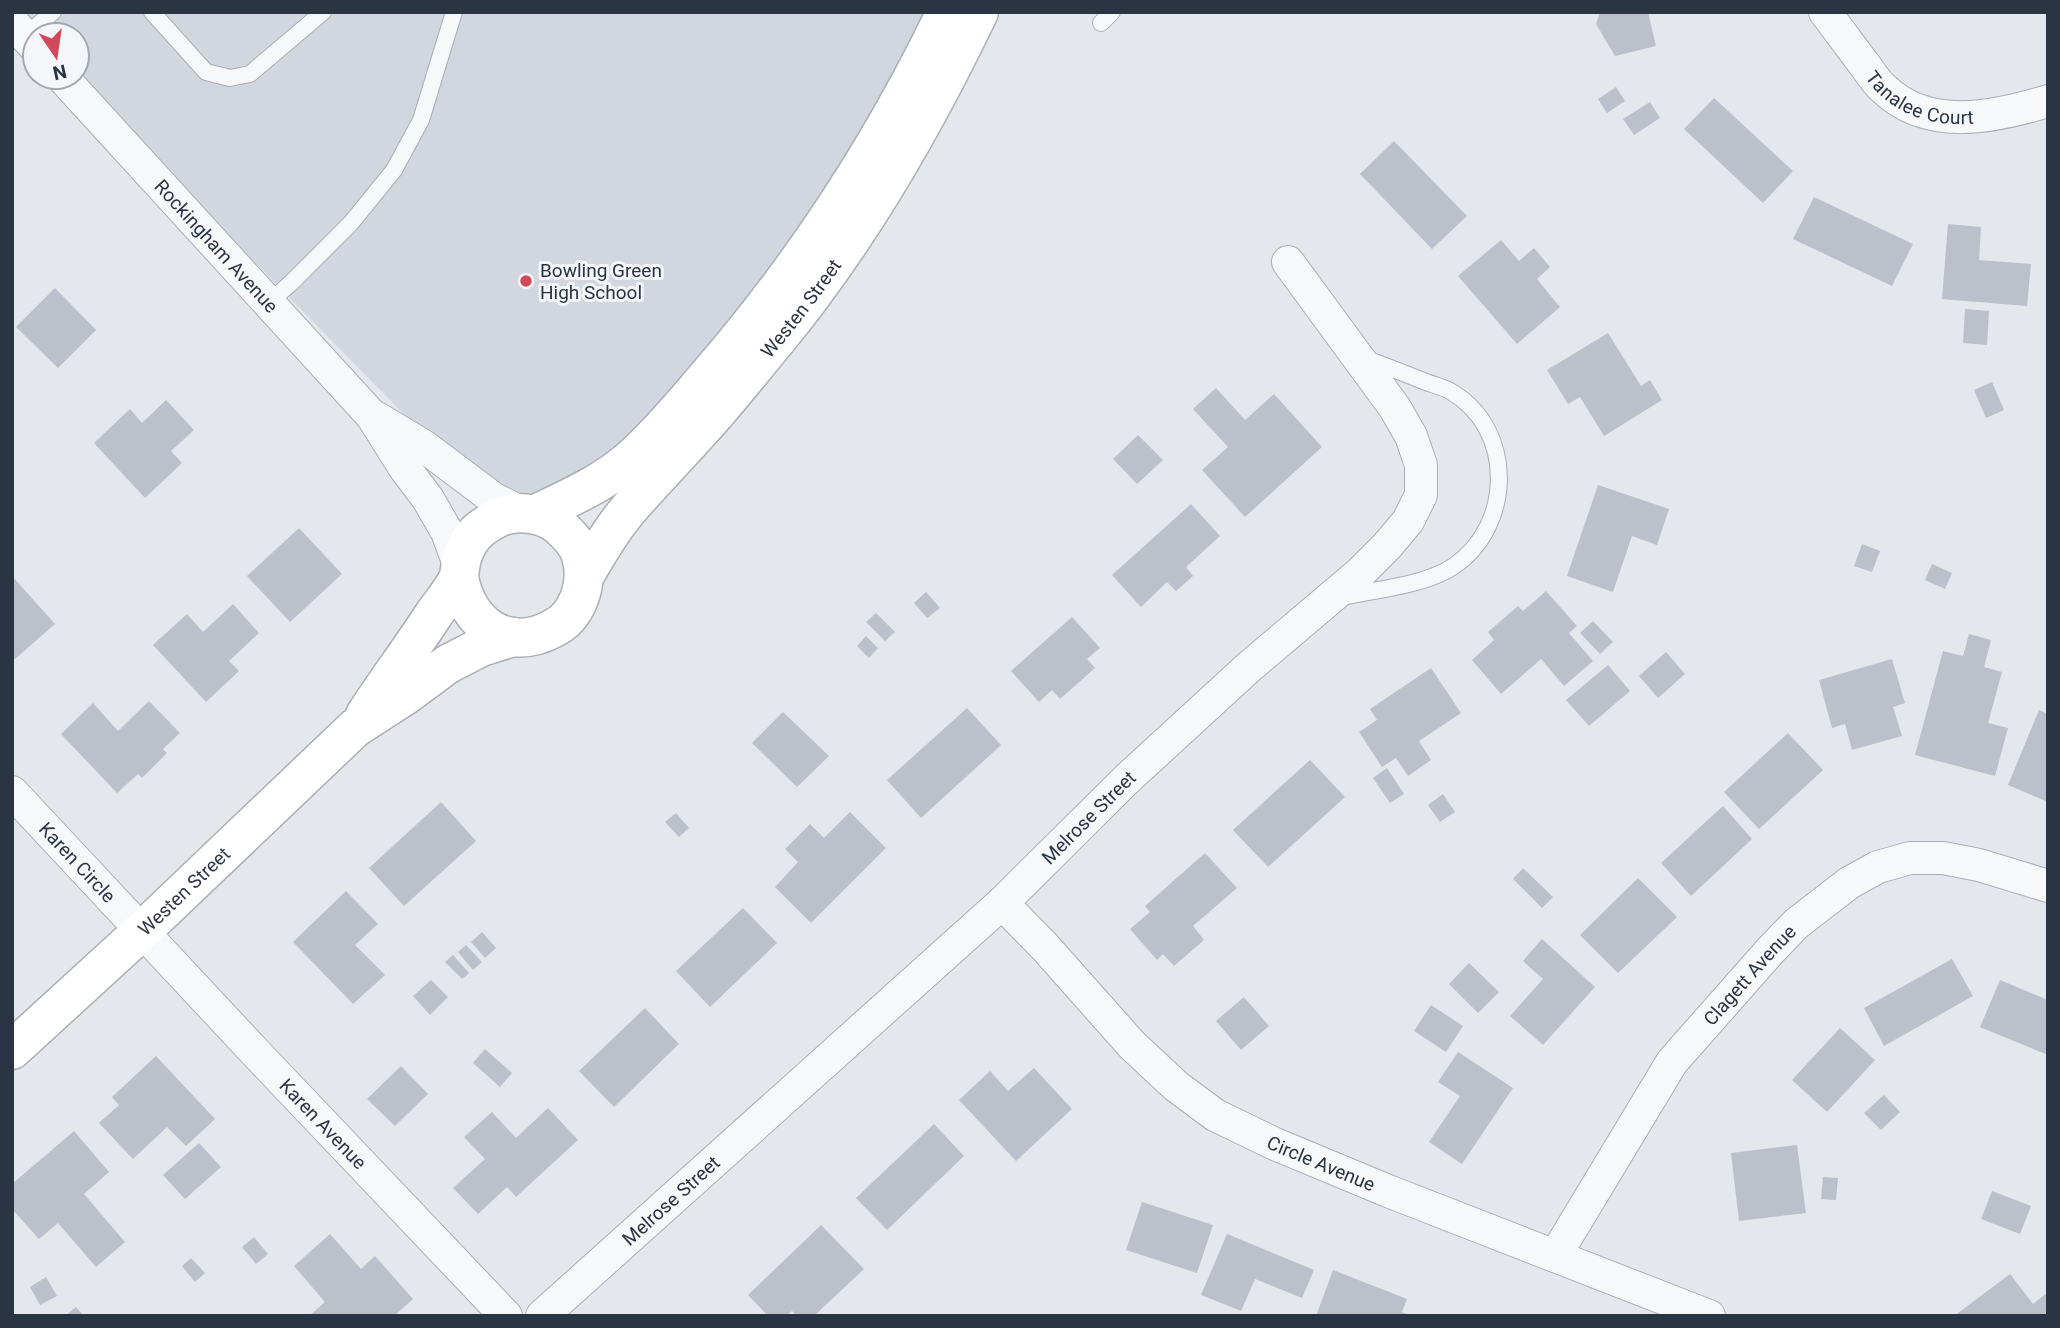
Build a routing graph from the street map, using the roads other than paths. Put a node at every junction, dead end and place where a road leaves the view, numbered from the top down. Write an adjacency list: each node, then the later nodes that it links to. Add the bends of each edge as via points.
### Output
1 (152, 12): 2 (lane, via 206,72 230,78 250,74)
2 (323, 12)
3 (454, 12): 10 (lane, via 421,120 394,170 351,223)
4 (946, 12): 13 (street, Westen Street, via 877,140 811,243 740,338 631,459 599,483)
5 (979, 12): 15 (street, Westen Street, via 884,190 829,271 703,428 627,511)
6 (1825, 12): 8 (street, Tanalee Court, via 1883,89 1915,108 1968,118)
7 (75, 91): 10 (street, Rockingham Avenue)
8 (2048, 101)
9 (1288, 262): 11 (street, Melrose Street)
10 (270, 302): 12 (street, Rockingham Avenue)
11 (1354, 355): 16 (street, Melrose Street, via 1411,436 1421,465 1421,495 1387,547); 16 (lane, via 1450,391 1467,403 1481,419 1498,459 1498,501 1482,538 1454,566 1417,581)
12 (372, 415): 13 (street, Rockingham Avenue, via 425,447 494,499); 14 (street, Rockingham Avenue, via 447,532)
13 (529, 514): 14 (street, via 505,515 488,523 465,549); 15 (street, via 556,522 572,537)
14 (460, 572): 17 (street, via 462,594 470,610 482,623); 18 (street, Westen Street)
15 (584, 577): 17 (street, via 570,615 554,629)
16 (1326, 600): 21 (street, Melrose Street, via 1127,779)
17 (513, 637): 18 (street, Westen Street, via 448,664)
18 (355, 728): 22 (street, Westen Street)
19 (12, 792): 22 (street, Karen Circle)
20 (2048, 886): 24 (street, Clagett Avenue, via 1944,858 1910,858 1878,867 1849,883 1787,933 1671,1062)
21 (1002, 903): 24 (street, Circle Avenue, via 1132,1045 1215,1115 1388,1191); 26 (street, Melrose Street)
22 (142, 931): 23 (street, Westen Street); 25 (street, Karen Avenue)
23 (12, 1050)
24 (1555, 1256): 27 (street, Circle Avenue)
25 (506, 1316)
26 (542, 1316)
27 (1709, 1316)

